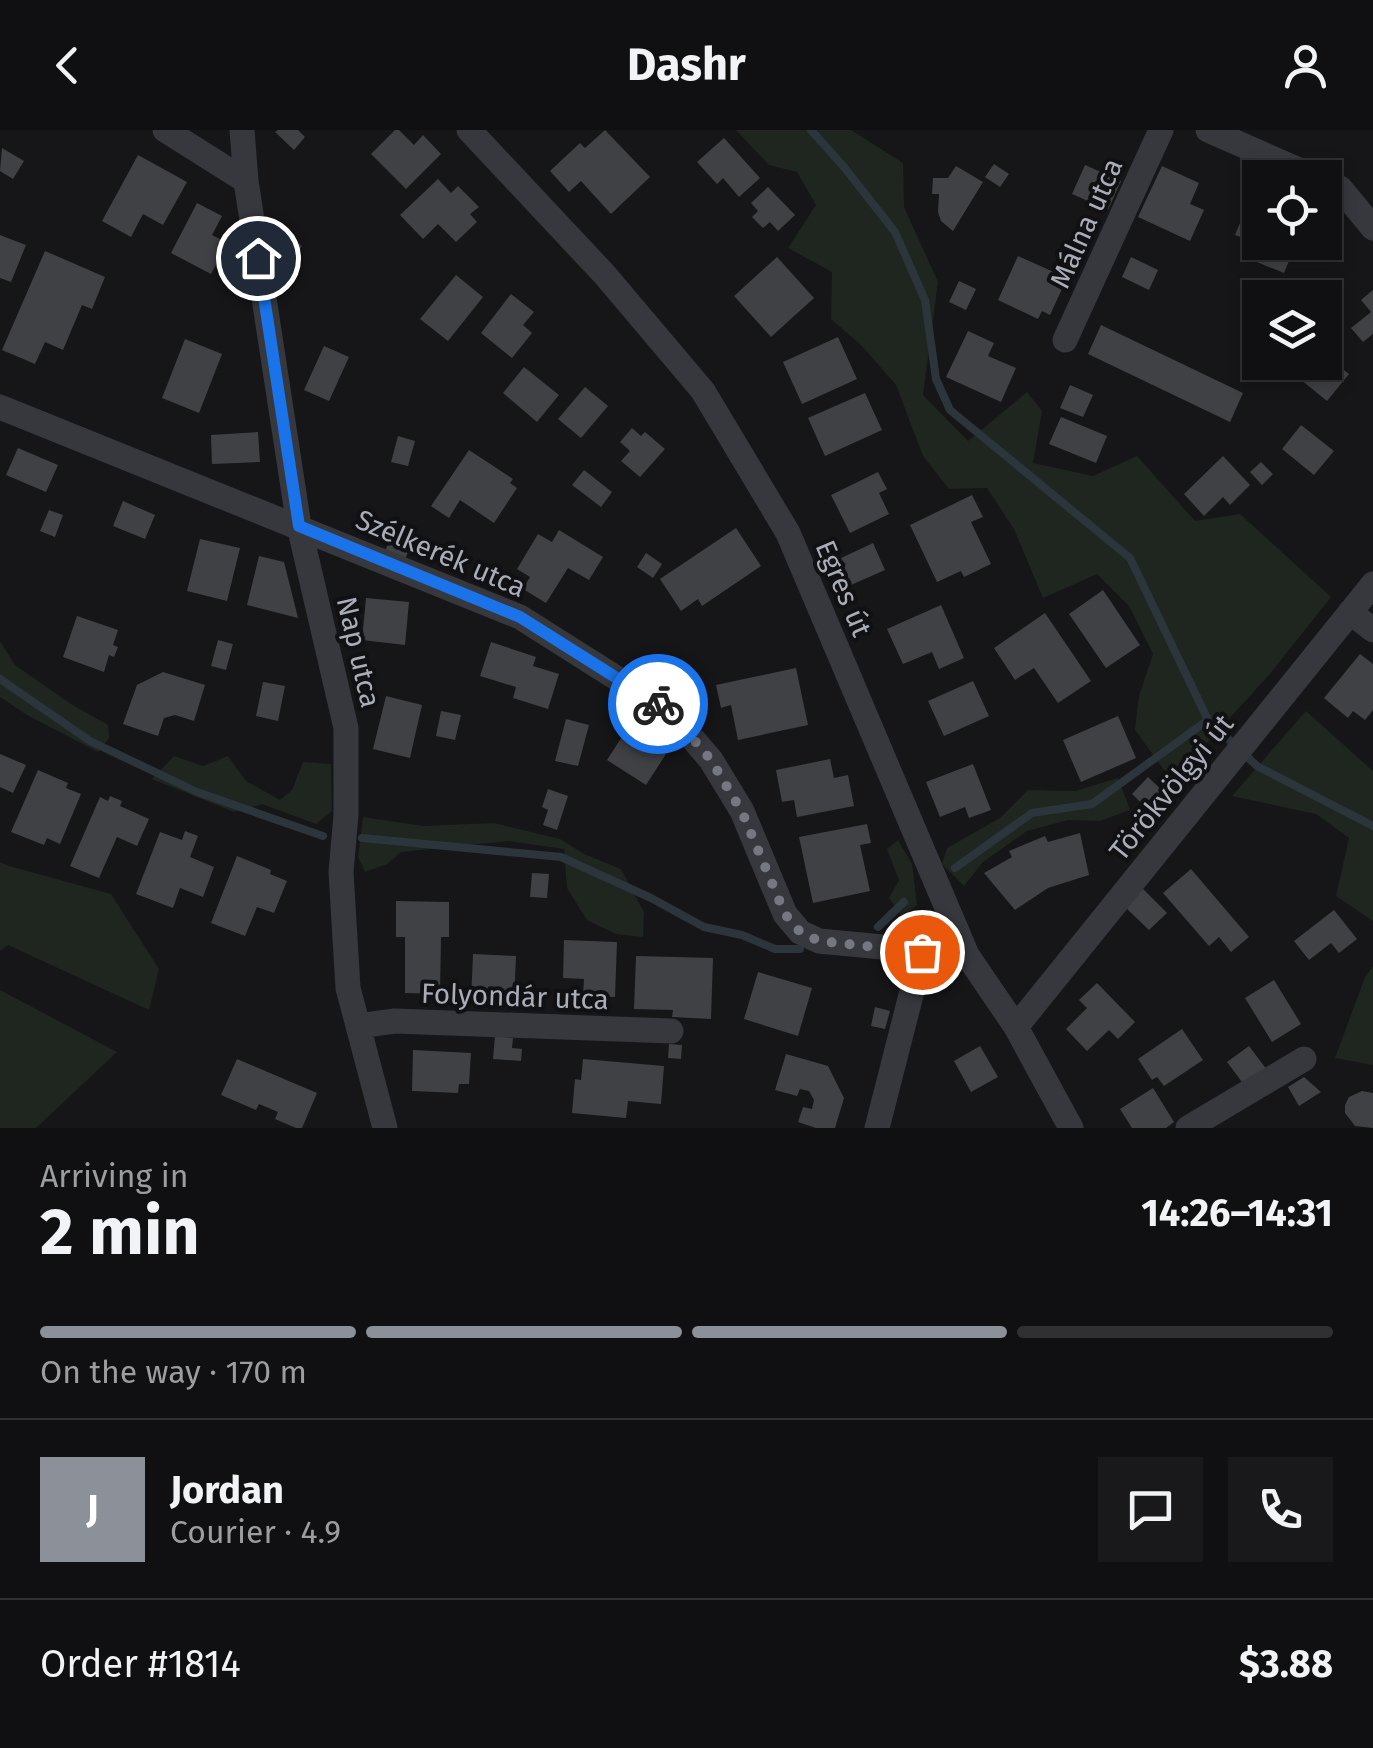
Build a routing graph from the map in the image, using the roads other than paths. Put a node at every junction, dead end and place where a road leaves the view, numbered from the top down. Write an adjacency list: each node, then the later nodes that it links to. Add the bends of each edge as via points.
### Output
1 (164, 130): 7 (street)
2 (242, 130): 7 (street, Nap utca)
3 (469, 130): 17 (street, Egres út, via 703,391 788,533)
4 (1161, 130): 10 (street, Málna utca)
5 (1208, 130): 6 (street)
6 (1276, 160)
7 (246, 181): 12 (street, Nap utca)
8 (1342, 190): 9 (street)
9 (1373, 228)
10 (1065, 340)
11 (0, 407): 12 (street, Szélkerék utca)
12 (299, 526): 16 (street, Szélkerék utca, via 520,617 670,712 711,760 742,812 785,914 800,932 819,941); 18 (street, Nap utca, via 346,728 341,872 348,988)
13 (1373, 584): 14 (street, Törökvölgyi út)
14 (1350, 612): 15 (street); 19 (street, Törökvölgyi út)
15 (1373, 630)
16 (922, 952): 17 (street, Szélkerék utca); 23 (street)
17 (967, 955): 19 (street, Egres út)
18 (358, 1026): 20 (street, Folyondár utca, via 394,1021); 22 (street, Nap utca)
19 (1016, 1027): 24 (street, Egres út)
20 (671, 1031)
21 (1304, 1058): 25 (street)
22 (385, 1128)
23 (876, 1128)
24 (1071, 1128)
25 (1188, 1128)

